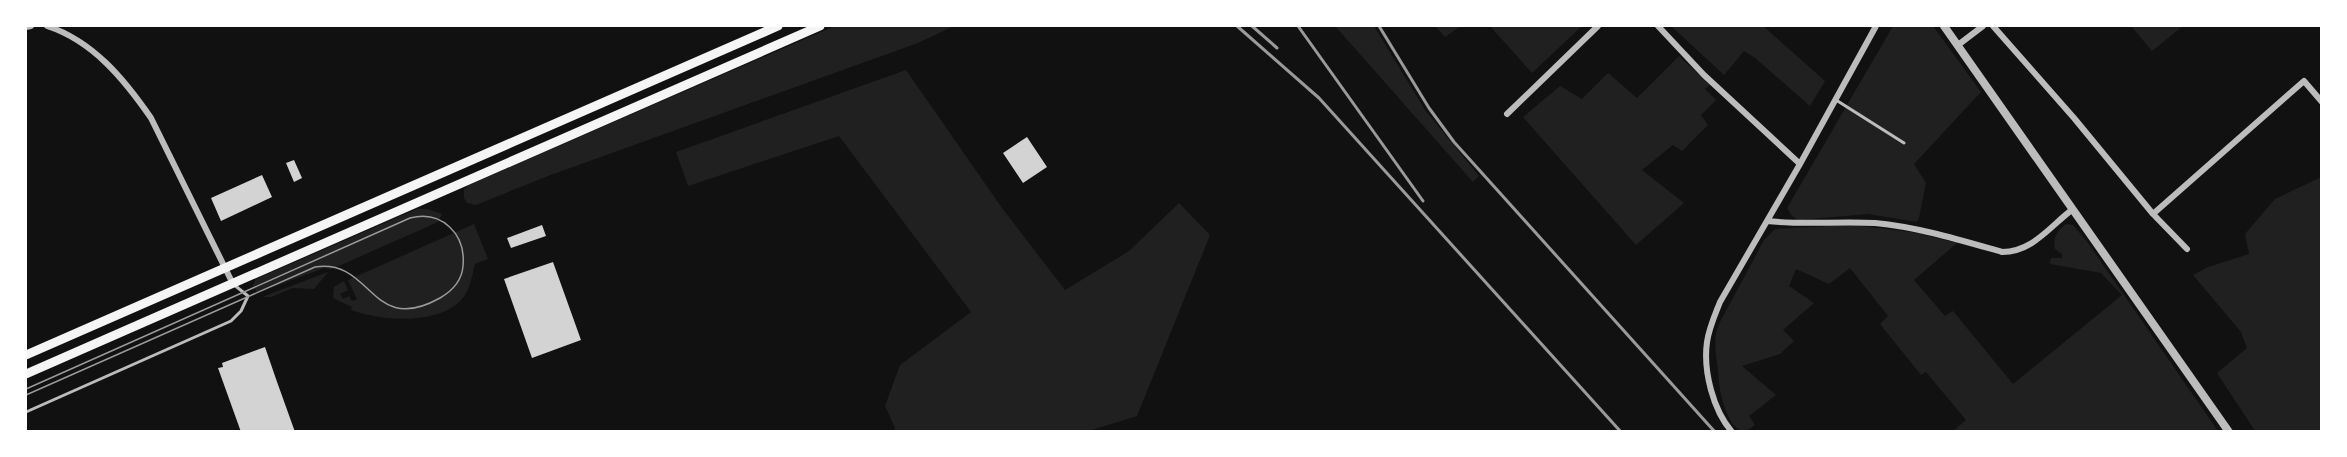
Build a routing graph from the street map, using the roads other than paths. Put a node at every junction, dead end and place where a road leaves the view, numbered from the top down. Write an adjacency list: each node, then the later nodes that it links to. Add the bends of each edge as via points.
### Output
1 (31, 26): 11 (street)
2 (47, 26): 22 (street, via 74,38 106,61 136,97 151,118)
3 (778, 26): 22 (main road)
4 (820, 26): 23 (main road)
5 (1598, 26): 15 (street)
6 (1658, 26): 17 (street, via 1704,75)
7 (1876, 26): 13 (street)
8 (1944, 26): 12 (street)
9 (1983, 26): 12 (street)
10 (1994, 26): 19 (street)
11 (26, 27)
12 (1958, 45): 18 (street)
13 (1834, 99): 16 (lane); 17 (street)
14 (2322, 102): 19 (street, via 2304,81)
15 (1507, 114)
16 (1904, 143)
17 (1800, 164): 20 (street)
18 (2073, 209): 20 (street, via 2028,247 2015,252 1913,228); 28 (street)
19 (2153, 214): 21 (street)
20 (1767, 220): 27 (street, via 1720,302 1706,343 1713,398)
21 (2187, 249)
22 (225, 267): 23 (street); 24 (main road)
23 (233, 284): 25 (main road); 26 (lane, via 248,296 242,311 231,321)
24 (26, 355)
25 (26, 374)
26 (26, 412)
27 (1732, 432)
28 (2229, 432)

